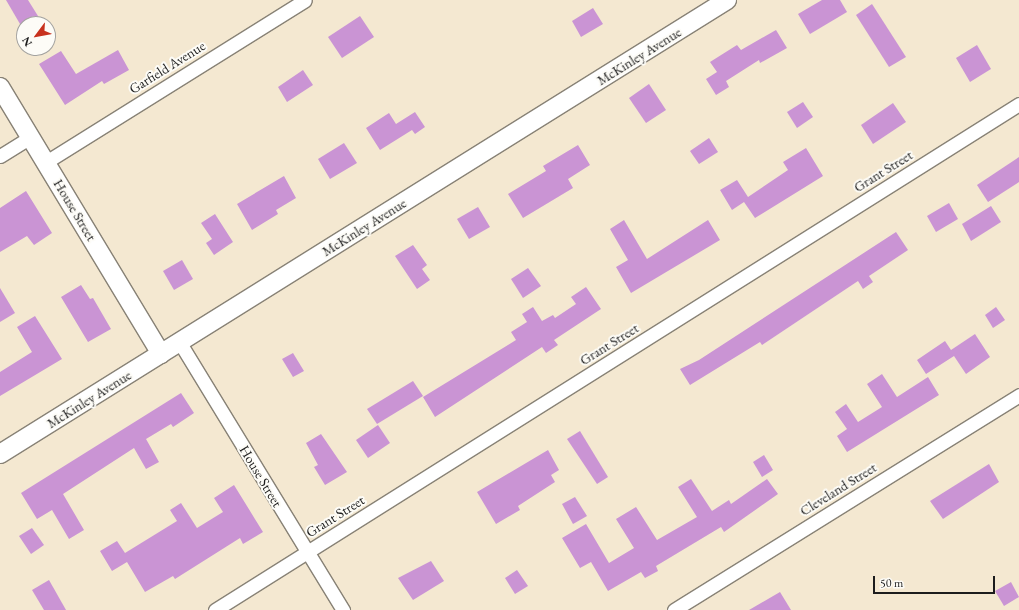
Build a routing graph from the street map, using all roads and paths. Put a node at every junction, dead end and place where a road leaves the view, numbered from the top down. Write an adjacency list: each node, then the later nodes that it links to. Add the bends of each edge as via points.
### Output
1 (305, 0): 7 (street, Garfield Avenue)
2 (727, 0): 8 (street, McKinley Avenue)
3 (0, 87): 5 (street, House Street)
4 (1019, 104): 12 (street, Grant Street)
5 (30, 137): 6 (street); 7 (street, House Street)
6 (0, 156)
7 (46, 162): 9 (street, House Street)
8 (180, 343): 9 (street, McKinley Avenue); 12 (street, House Street)
9 (161, 354): 11 (street, McKinley Avenue)
10 (1019, 394): 15 (street, Cleveland Street)
11 (0, 454)
12 (308, 552): 13 (street, Grant Street); 14 (street, House Street)
13 (215, 610)
14 (343, 610)
15 (674, 610)

